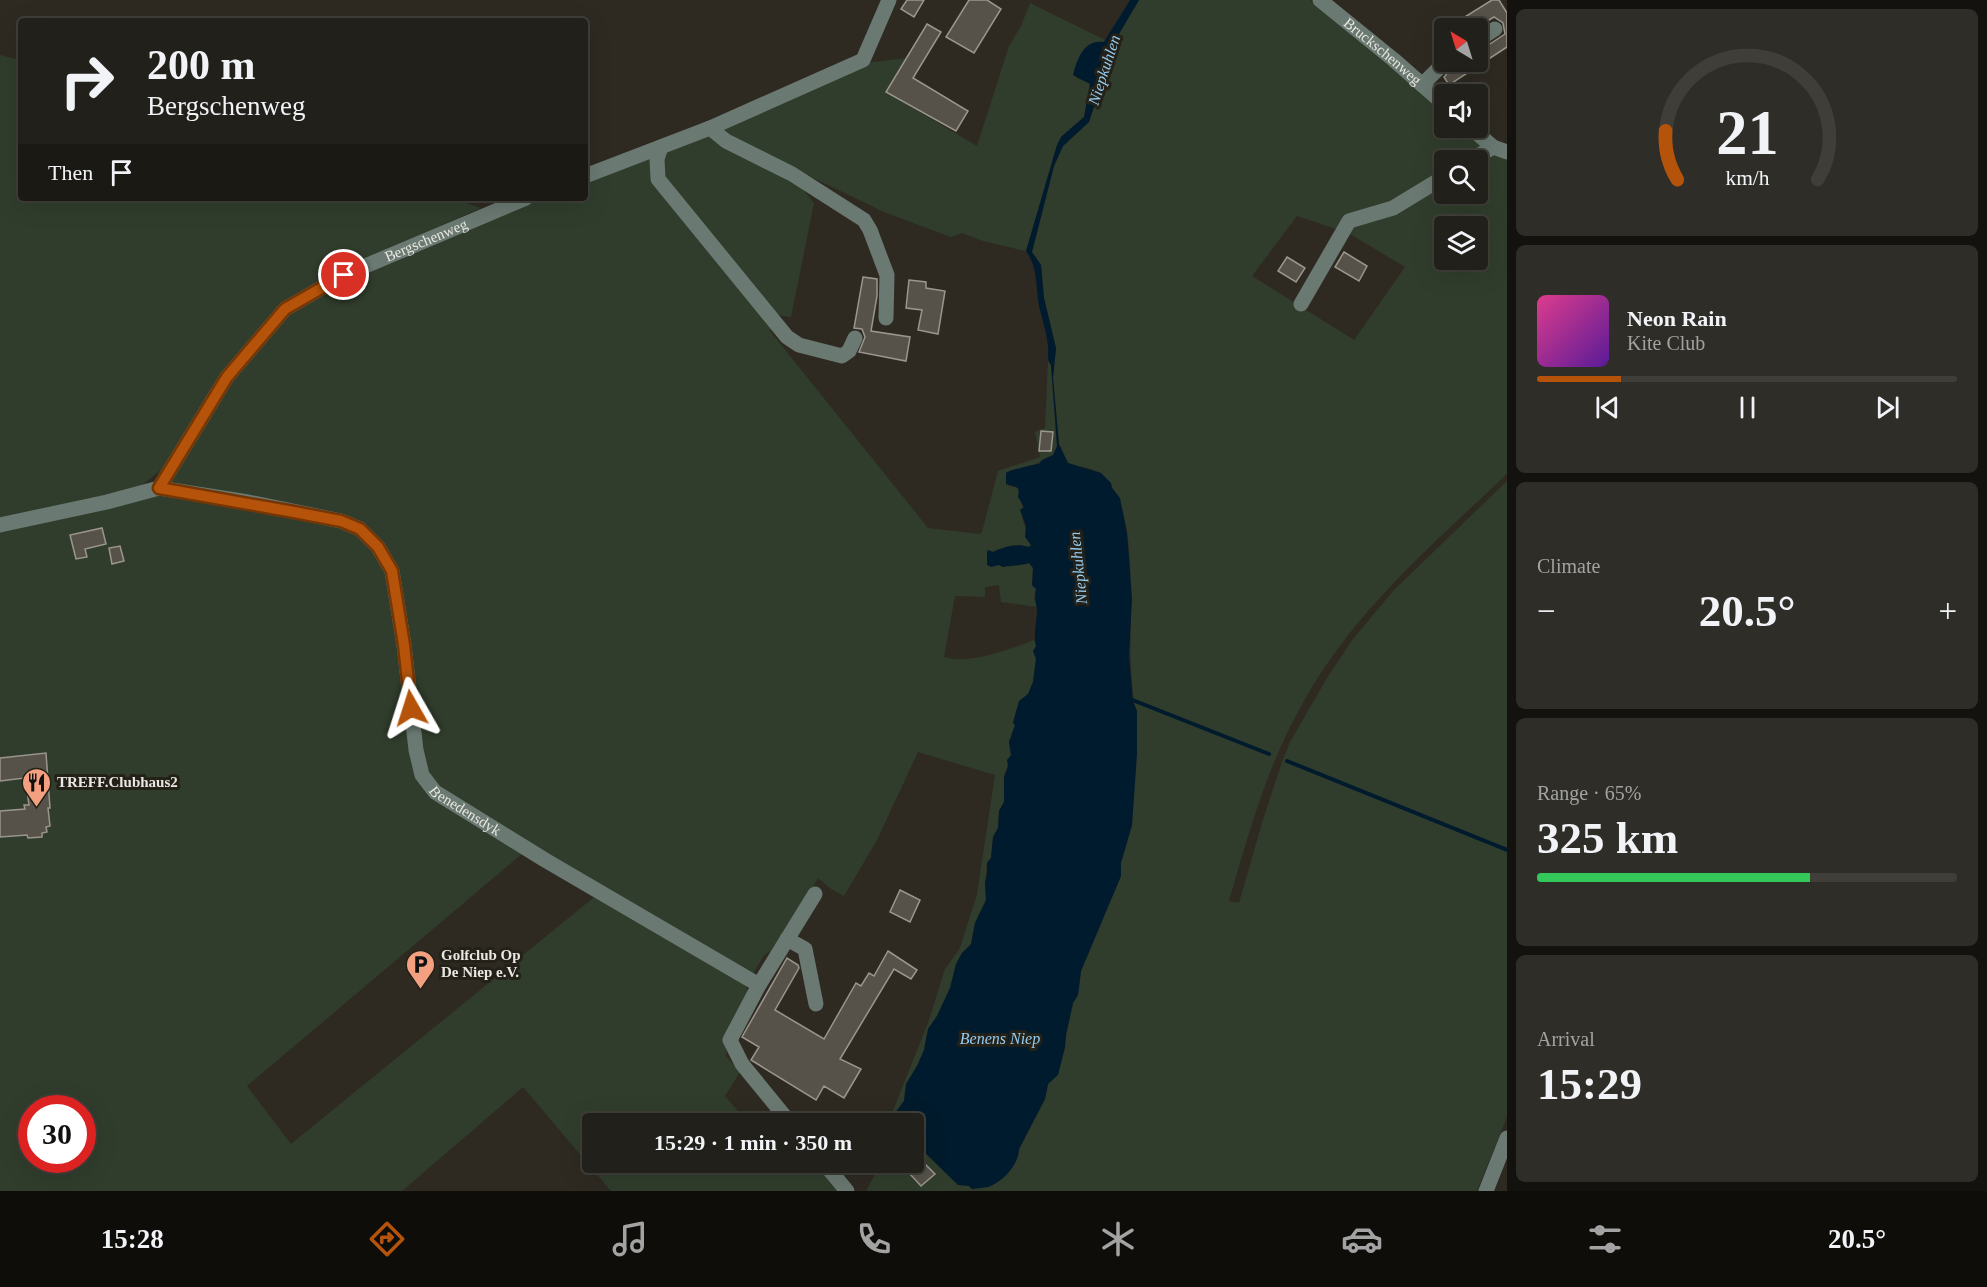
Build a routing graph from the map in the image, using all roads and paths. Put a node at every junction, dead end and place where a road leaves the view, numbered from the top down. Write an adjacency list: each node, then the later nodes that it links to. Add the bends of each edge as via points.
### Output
1 (889, 0): 8 (street, via 863,60)
2 (1320, 0): 6 (street, Bruckschenweg)
3 (1495, 29): 4 (street)
4 (1488, 34)
5 (1435, 72): 6 (street)
6 (1422, 85): 7 (street, Bruckschenweg)
7 (1434, 95)
8 (710, 128): 10 (street); 16 (street, via 864,220 887,275)
9 (1485, 138): 11 (street)
10 (661, 147): 12 (street); 17 (street, via 658,179 787,337 799,345 842,356)
11 (1500, 149)
12 (588, 175)
13 (1434, 183): 15 (street, via 1393,208 1349,221)
14 (518, 201): 18 (street, Bergschenweg, via 344,275 285,309 227,377)
15 (1301, 304)
16 (886, 318)
17 (855, 338)
18 (159, 488): 19 (street); 22 (street, Benedensdyk, via 341,521 360,529 378,547 392,571 416,750 422,775 435,792)
19 (0, 525)
20 (815, 894): 21 (street)
21 (787, 939): 22 (street); 23 (street, via 805,949)
22 (759, 985): 24 (street, via 730,1040 742,1064)
23 (816, 1004)
24 (782, 1113)
25 (1507, 1138): 28 (street)
26 (832, 1173): 27 (street)
27 (847, 1191)
28 (1486, 1191)

